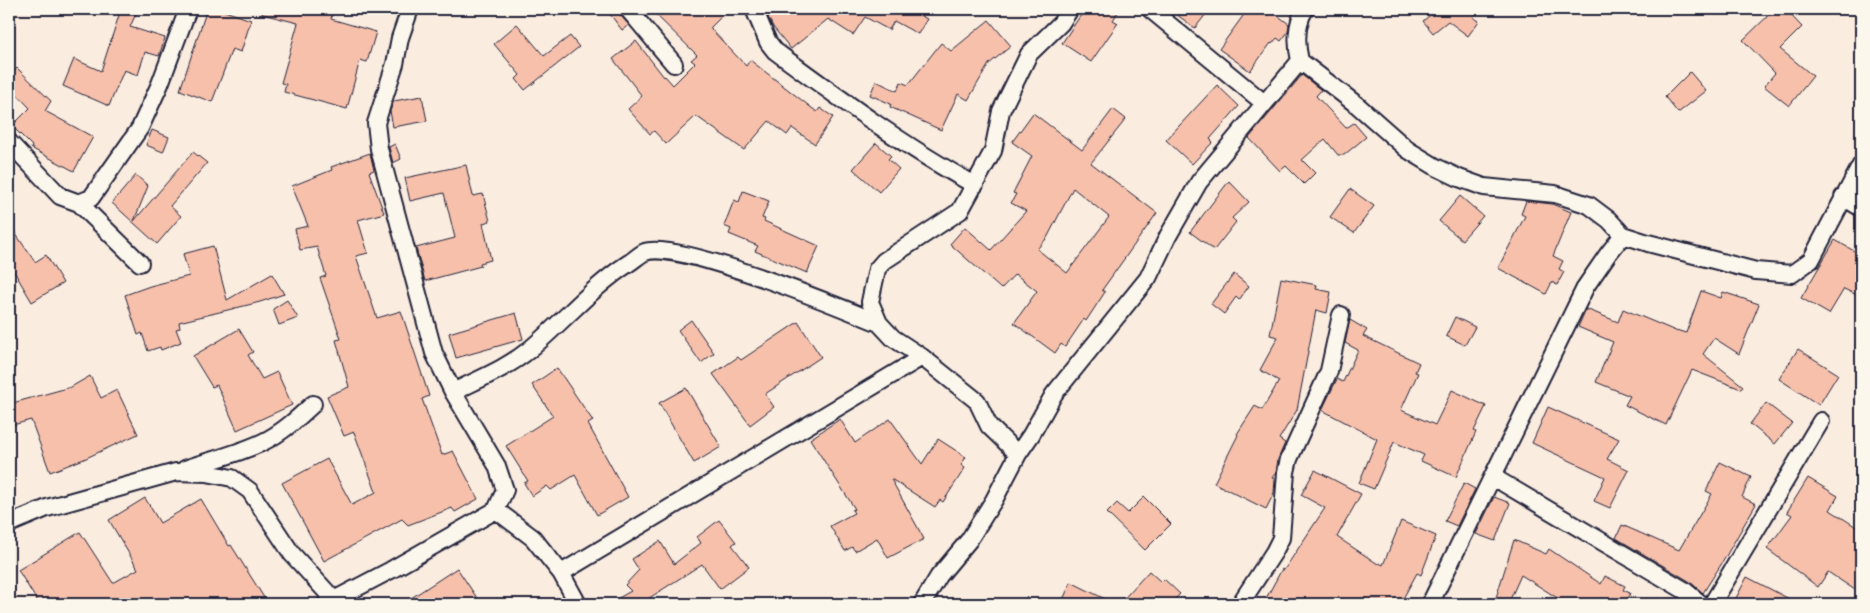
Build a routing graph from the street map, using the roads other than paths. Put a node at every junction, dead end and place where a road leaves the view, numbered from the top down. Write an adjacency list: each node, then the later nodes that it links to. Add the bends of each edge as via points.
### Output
1 (188, 9): 15 (street, via 140,128 91,198)
2 (410, 9): 22 (street, via 375,127 434,353)
3 (628, 9): 9 (street)
4 (754, 9): 13 (street, via 775,51 841,99)
5 (1070, 9): 13 (street, via 1029,54 1001,111 993,151)
6 (1150, 9): 10 (street)
7 (1305, 9): 8 (street, via 1299,27 1297,50)
8 (1300, 61): 10 (street); 17 (street, via 1408,150 1436,167 1484,187 1556,194 1589,205)
9 (674, 64)
10 (1264, 103): 25 (street, via 1199,182 1148,278 1054,394)
11 (9, 142): 15 (street, via 60,196)
12 (1861, 165): 14 (street)
13 (975, 185): 20 (street, via 960,211 884,261 877,269 870,302)
14 (1843, 197): 16 (street); 17 (street, via 1811,260 1792,274 1756,271)
15 (78, 203): 18 (street)
16 (1861, 208)
17 (1623, 235): 27 (street, via 1586,286)
18 (140, 263)
19 (1341, 315): 34 (street, via 1329,371 1289,459 1281,538)
20 (879, 323): 21 (street, via 893,338); 22 (street, via 811,295 725,266 662,250 645,252 614,273 513,362)
21 (922, 357): 25 (street, via 977,401 990,426); 30 (street)
22 (453, 392): 28 (street, via 498,466 505,490)
23 (313, 404): 26 (street, via 265,442)
24 (1822, 421): 37 (street)
25 (1018, 454): 33 (street, via 969,540)
26 (176, 472): 29 (street, via 46,508); 31 (street, via 207,473 241,483)
27 (1493, 477): 35 (street); 36 (street, via 1684,590)
28 (496, 510): 30 (street, via 533,538); 31 (street)
29 (9, 524)
30 (562, 573): 32 (street)
31 (330, 602)
32 (578, 604)
33 (922, 604)
34 (1240, 604)
35 (1430, 604)
36 (1701, 604)
37 (1712, 604)

